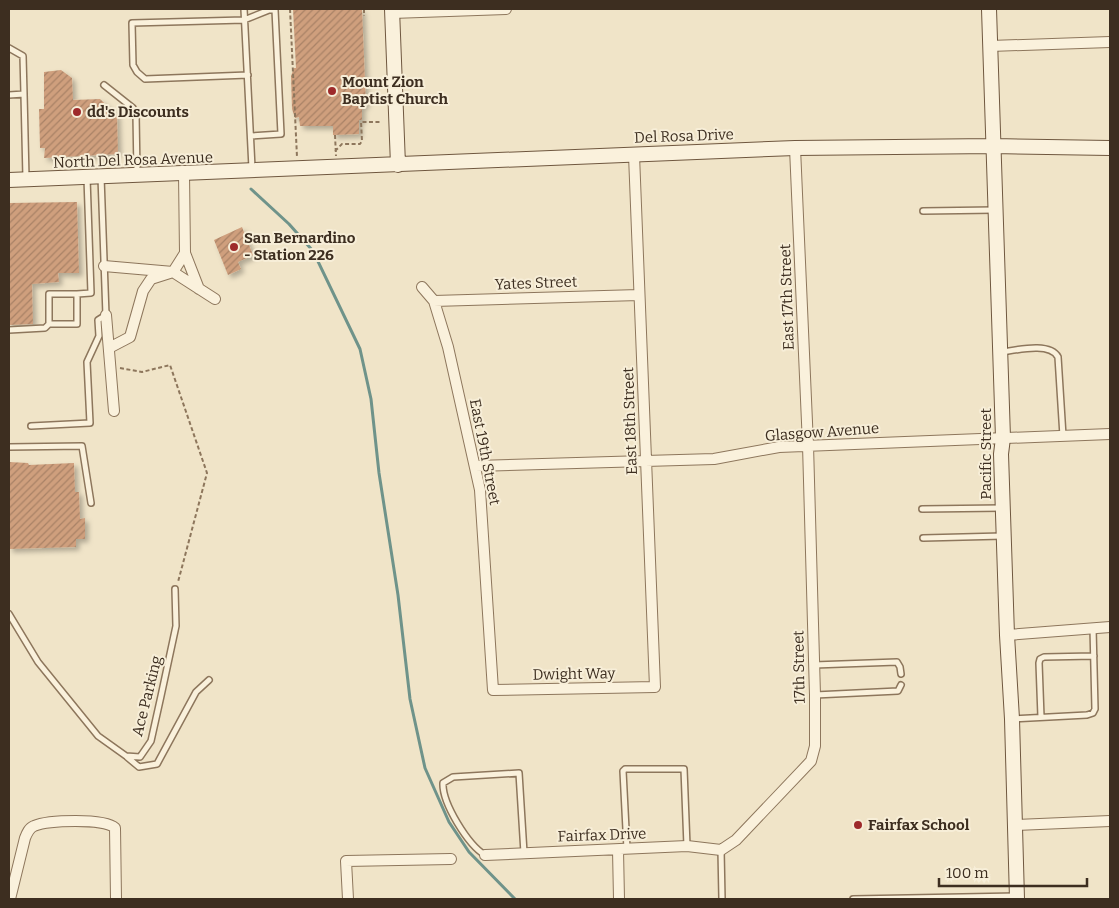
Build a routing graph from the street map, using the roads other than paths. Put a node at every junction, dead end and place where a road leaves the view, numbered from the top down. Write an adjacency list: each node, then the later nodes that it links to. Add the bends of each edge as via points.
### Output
1 (244, 9): 5 (lane)
2 (506, 9): 4 (street)
3 (989, 9): 7 (main road, Pacific Street)
4 (392, 11): 18 (main road)
5 (244, 20): 9 (lane); 9 (lane, via 132,24 133,65 145,79); 13 (lane, via 275,10 281,134)
6 (1110, 42): 7 (street)
7 (990, 46): 14 (main road, Pacific Street)
8 (9, 48): 11 (lane, via 23,56)
9 (248, 75): 13 (lane)
10 (104, 85): 21 (lane, via 136,114)
11 (24, 94): 12 (lane); 25 (lane)
12 (9, 95)
13 (251, 136): 19 (lane)
14 (994, 146): 15 (main road, Del Rosa Drive); 16 (main road, Del Rosa Drive); 26 (main road, Pacific Street)
15 (795, 148): 17 (main road, Del Rosa Drive); 47 (street, East 17th Street)
16 (1110, 148)
17 (634, 154): 18 (main road, Del Rosa Drive); 34 (street, East 18th Street)
18 (398, 165): 19 (main road, Del Rosa Drive)
19 (256, 171): 20 (main road, North Del Rosa Avenue)
20 (184, 174): 21 (main road, North Del Rosa Avenue); 28 (street)
21 (137, 176): 22 (main road, North Del Rosa Avenue)
22 (101, 177): 23 (main road, North Del Rosa Avenue); 29 (lane)
23 (87, 178): 25 (main road, North Del Rosa Avenue); 33 (lane, via 91,293)
24 (9, 180): 25 (main road, North Del Rosa Avenue)
25 (26, 180)
26 (996, 210): 27 (lane); 41 (main road, Pacific Street)
27 (923, 211)
28 (185, 253): 30 (street); 32 (street)
29 (104, 266): 30 (street); 37 (lane)
30 (173, 272): 32 (street); 40 (street, via 151,279 143,291 130,337)
31 (422, 287): 36 (street, East 19th Street)
32 (199, 289): 35 (street)
33 (77, 294): 38 (lane, via 77,324); 38 (lane, via 49,294)
34 (640, 295): 36 (street, Yates Street); 49 (street, East 18th Street)
35 (215, 299)
36 (434, 300): 50 (street, East 19th Street)
37 (106, 315): 40 (street); 43 (lane, via 98,320 99,336 87,362 90,423)
38 (49, 324): 39 (lane, via 45,328)
39 (9, 330)
40 (109, 348): 42 (street)
41 (1000, 352): 45 (lane, via 1040,348 1056,351); 46 (main road, Pacific Street)
42 (114, 411)
43 (31, 426)
44 (1110, 434): 45 (street, Glasgow Avenue)
45 (1063, 436): 46 (street, Glasgow Avenue)
46 (1003, 438): 47 (street, Glasgow Avenue); 52 (main road, Pacific Street)
47 (808, 445): 49 (street, Glasgow Avenue, via 714,459); 62 (street, 17th Street)
48 (9, 447): 51 (lane, via 82,446)
49 (646, 462): 50 (street, Glasgow Avenue); 66 (street, East 18th Street)
50 (476, 466): 67 (street, East 19th Street)
51 (91, 503)
52 (1003, 508): 53 (lane); 54 (main road, Pacific Street)
53 (922, 509)
54 (1004, 536): 55 (lane); 60 (main road, Pacific Street)
55 (923, 538)
56 (176, 589): 71 (lane, Ace Parking, via 176,626 151,741 140,757)
57 (9, 614): 71 (lane, Ace Parking, via 38,662 98,736)
58 (1110, 627): 59 (street)
59 (1093, 628): 60 (street); 61 (lane)
60 (1007, 635): 70 (main road, Pacific Street)
61 (1094, 656): 69 (lane, via 1093,713); 69 (lane, via 1040,659)
62 (814, 665): 63 (lane, via 897,662); 68 (street, 17th Street)
63 (901, 674)
64 (208, 680): 71 (lane, via 196,692 157,764 139,767)
65 (901, 685): 68 (lane, via 898,691)
66 (656, 687): 67 (street, Dwight Way)
67 (493, 690)
68 (815, 695): 76 (street, 17th Street, via 812,761 736,840)
69 (1041, 717): 70 (lane)
70 (1012, 719): 73 (main road, Pacific Street)
71 (126, 756)
72 (1110, 821): 73 (street)
73 (1016, 825): 80 (main road, Pacific Street)
74 (687, 846): 75 (street, Fairfax Drive); 75 (lane, via 684,768 625,769); 76 (street, Fairfax Drive)
75 (622, 850): 77 (street, Fairfax Drive); 84 (street)
76 (721, 850): 85 (lane)
77 (524, 853): 78 (street, Fairfax Drive); 78 (lane, via 519,773 447,779 442,792 470,842)
78 (484, 855)
79 (451, 859): 83 (street, via 346,861)
80 (1017, 897): 86 (lane)
81 (10, 899): 82 (street, via 30,828 52,822 94,822 111,824 115,828)
82 (116, 899)
83 (348, 899)
84 (620, 899)
85 (722, 899)
86 (853, 899)

